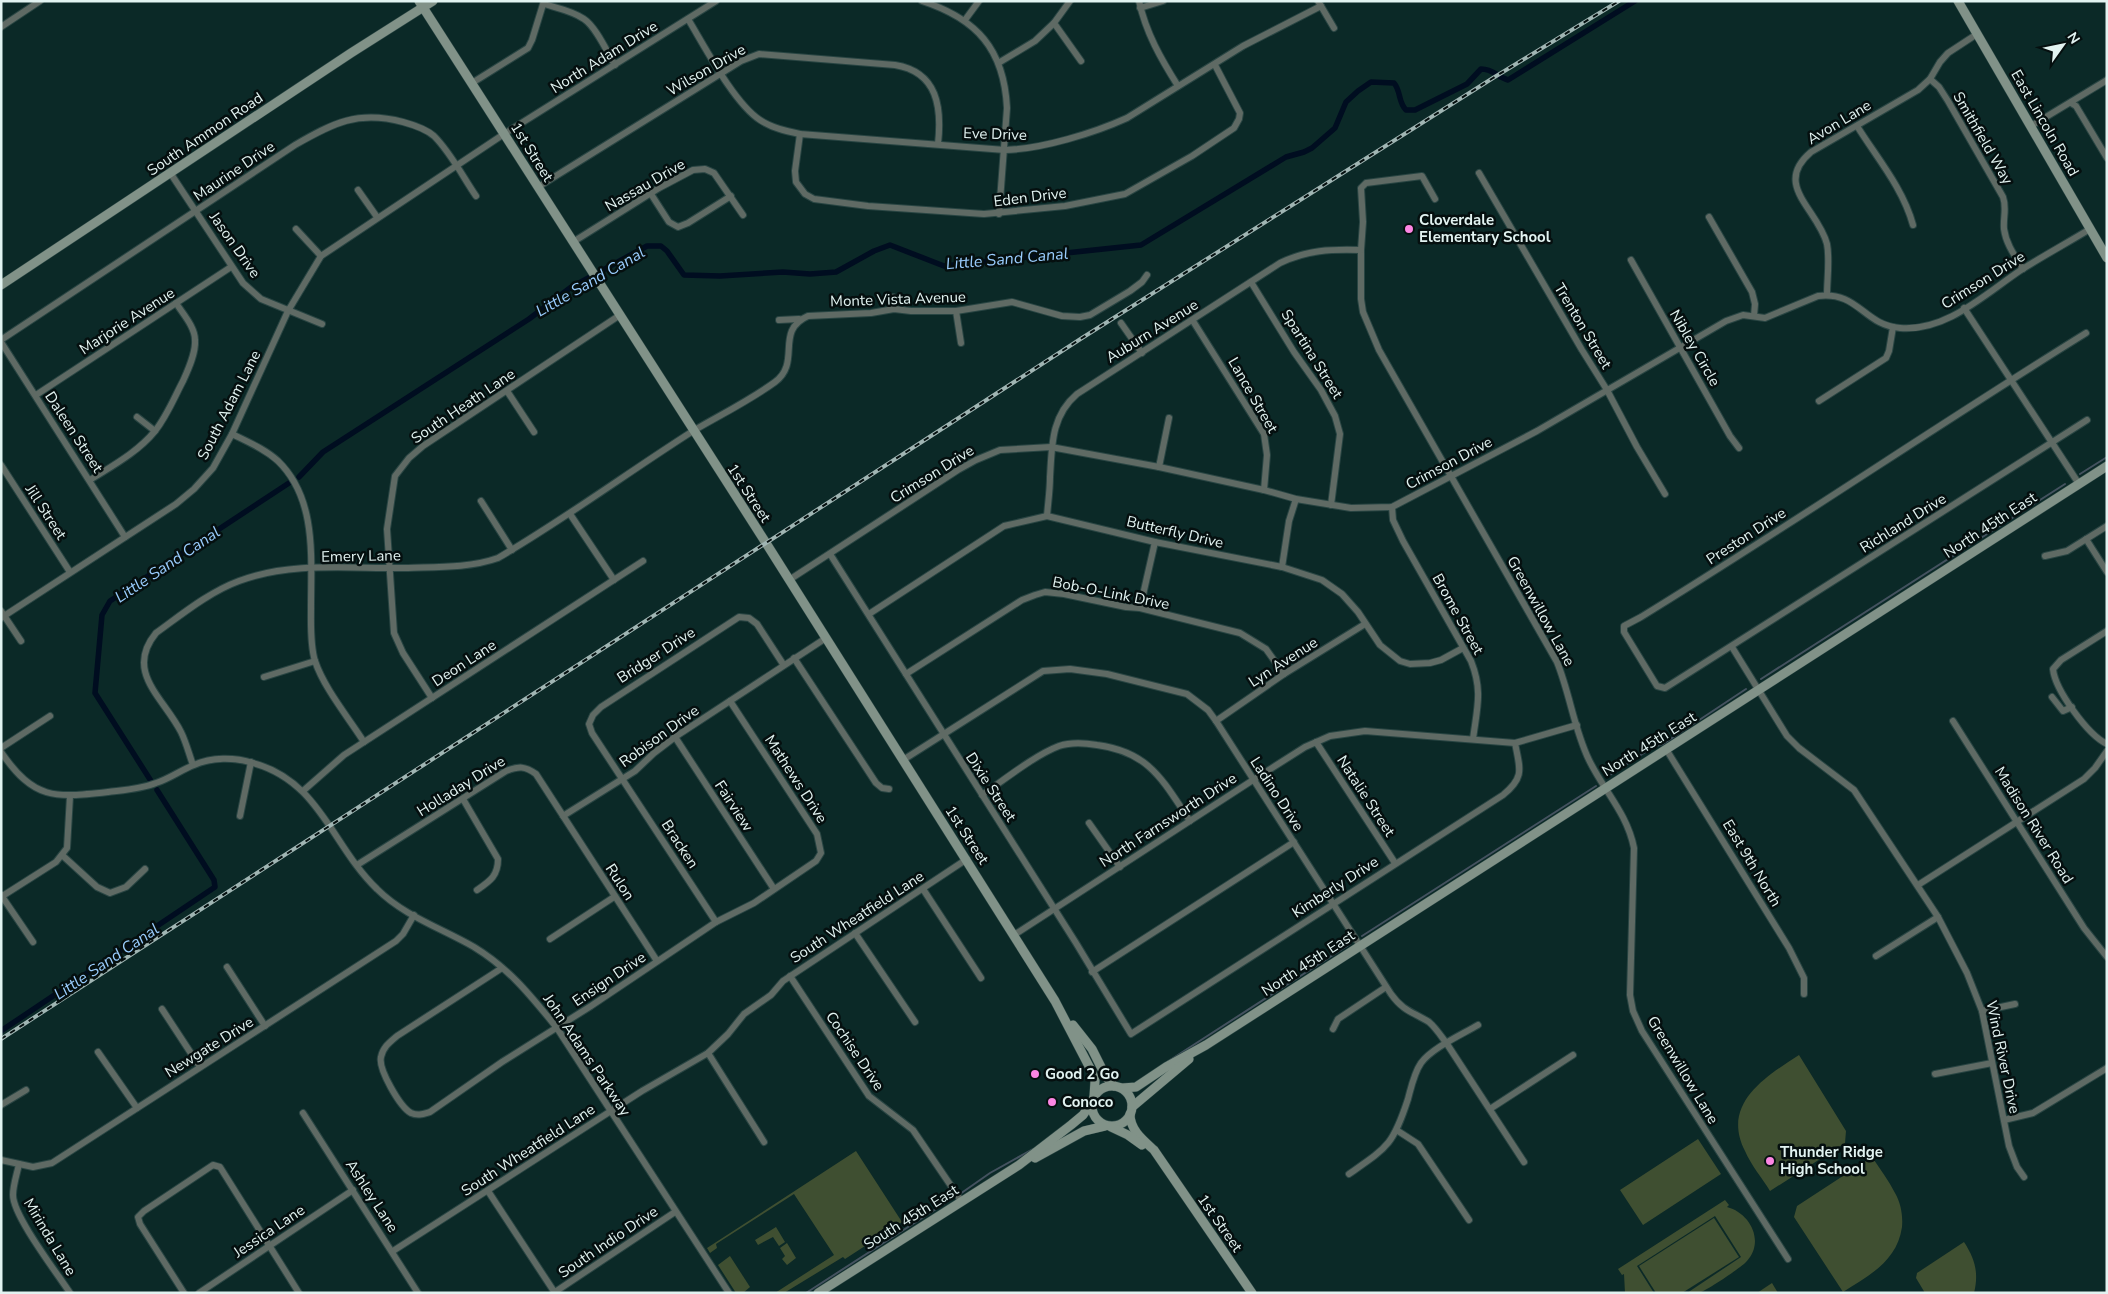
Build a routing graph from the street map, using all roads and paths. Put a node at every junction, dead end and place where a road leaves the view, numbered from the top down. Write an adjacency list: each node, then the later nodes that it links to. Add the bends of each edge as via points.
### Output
1 (40, 1): 16 (street)
2 (433, 1): 10 (main road, South Ammon Road)
3 (716, 1): 13 (street, North Adam Drive)
4 (922, 1): 14 (street)
5 (979, 1): 14 (street)
6 (1070, 1): 15 (street)
7 (1163, 1): 11 (street)
8 (1958, 1): 18 (main road, East Lincoln Road)
9 (544, 3): 21 (street, via 569,11 591,25); 26 (street, via 528,48)
10 (421, 4): 26 (main road, 1st Street); 38 (main road, South Ammon Road)
11 (1139, 4): 27 (street, via 1154,47)
12 (1320, 4): 17 (street); 22 (street, Eve Drive)
13 (688, 19): 21 (street, North Adam Drive); 23 (street, Eve Drive)
14 (965, 20): 20 (street)
15 (1054, 23): 19 (street); 20 (street, via 1036,41)
16 (1, 27)
17 (1334, 28)
18 (1977, 34): 24 (street, Avon Lane, via 1948,53); 30 (main road, East Lincoln Road)
19 (1081, 61)
20 (1000, 62): 34 (street, via 1006,93)
21 (615, 65): 31 (street, North Adam Drive)
22 (1215, 65): 27 (street, Eve Drive); 46 (street, Eden Drive, via 1240,113 1234,128 1226,134 1126,194)
23 (722, 73): 32 (street, Eve Drive, via 758,119); 33 (street, Wilson Drive, via 759,54 904,66 920,75 936,97 940,117); 39 (street, Wilson Drive)
24 (1930, 79): 29 (street, Avon Lane, via 1918,90); 59 (street, Smithfield Way, via 1948,101 2003,197 2006,238)
25 (2107, 80): 28 (street)
26 (472, 83): 31 (main road, 1st Street)
27 (1178, 86): 34 (street, Eve Drive, via 1110,126 1027,149)
28 (2071, 103): 30 (street); 35 (street, via 2076,106)
29 (1857, 126): 50 (street, via 1908,206); 63 (street, Avon Lane, via 1811,152 1797,171 1795,186 1827,245)
30 (2031, 126): 52 (main road, East Lincoln Road)
31 (504, 134): 36 (street, South Adam Lane); 39 (main road, 1st Street)
32 (800, 134): 33 (street, Eve Drive); 46 (street, Eden Drive, via 796,182 805,194 814,199 868,206)
33 (938, 144): 34 (street, Eve Drive)
34 (1005, 150): 46 (street)
35 (2107, 158)
36 (456, 165): 42 (street, Maurine Drive); 45 (street, Maurine Drive, via 427,130 394,119 366,116 348,119 295,145); 48 (street, South Adam Lane)
37 (1479, 173): 84 (street, Trenton Street)
38 (171, 174): 45 (street, Jason Drive); 62 (main road, South Ammon Road)
39 (538, 187): 53 (main road, 1st Street)
40 (358, 190): 48 (street)
41 (651, 194): 43 (street, Nassau Drive, via 685,173 705,169 714,173); 43 (street, via 669,222 678,227); 53 (street, Nassau Drive)
42 (476, 196)
43 (731, 196): 47 (street, Nassau Drive)
44 (1436, 199): 54 (street, Greenwillow Lane, via 1422,176 1366,182 1362,188)
45 (196, 211): 58 (street, Jason Drive); 79 (street, Maurine Drive)
46 (999, 214)
47 (742, 215)
48 (377, 217): 55 (street, South Adam Lane)
49 (1709, 217): 71 (street, via 1752,292)
50 (1913, 225)
51 (296, 228): 55 (street)
52 (2090, 229): 56 (main road, East Lincoln Road); 59 (street, Crimson Drive)
53 (573, 242): 70 (main road, 1st Street)
54 (1360, 250): 61 (street, Auburn Avenue, via 1333,249 1302,254 1280,263); 101 (street, Greenwillow Lane, via 1361,299 1369,328 1378,350)
55 (321, 256): 68 (street, South Adam Lane)
56 (2107, 258)
57 (1630, 260): 81 (street, Nibley Circle)
58 (231, 267): 65 (street, Marjorie Avenue); 68 (street, Jason Drive, via 261,299)
59 (2023, 269): 67 (street, Crimson Drive)
60 (1147, 275): 69 (street, Monte Vista Avenue, via 1130,292 1080,317 1062,316 1012,302)
61 (1251, 282): 74 (street, Auburn Avenue); 108 (street, Spartina Street, via 1335,416 1340,434)
62 (1, 284)
63 (1828, 295): 71 (street, Crimson Drive, via 1765,318); 77 (street, Crimson Drive, via 1853,302 1869,316)
64 (894, 297): 66 (street)
65 (176, 303): 86 (street, Marjorie Avenue); 91 (street, via 194,331 195,349 168,412)
66 (894, 308): 69 (street, Monte Vista Avenue); 73 (street, Monte Vista Avenue, via 871,313 808,316)
67 (1964, 308): 77 (street, Crimson Drive, via 1934,324 1917,328); 83 (street)
68 (288, 311): 76 (street, Jason Drive); 94 (street, South Adam Lane)
69 (956, 311): 80 (street)
70 (620, 315): 85 (street, South Heath Lane); 92 (main road, 1st Street)
71 (1754, 316): 81 (street, Crimson Drive, via 1743,315 1726,321)
72 (779, 320): 73 (street, Monte Vista Avenue)
73 (799, 320): 92 (street, via 791,329 788,365 776,382)
74 (1193, 321): 82 (street, Auburn Avenue); 104 (street, Lance Street, via 1264,434 1267,455)
75 (1121, 323): 82 (street)
76 (322, 324)
77 (1893, 327): 87 (street, via 1886,358)
78 (2086, 333): 83 (street)
79 (1, 341): 86 (street, Daleen Street)
80 (961, 343)
81 (1679, 346): 84 (street, Crimson Drive); 97 (street, Nibley Circle)
82 (1142, 354): 96 (street, Auburn Avenue, via 1093,383 1067,403 1060,414)
83 (2011, 379): 95 (street); 134 (street, Preston Drive, via 1702,580 1624,626 1627,637 1657,686 1665,688)
84 (1607, 390): 101 (street, Crimson Drive); 105 (street, Trenton Street)
85 (507, 391): 93 (street); 122 (street, South Heath Lane, via 423,446 395,476 387,529)
86 (36, 395): 102 (street, Daleen Street)
87 (1820, 401)
88 (137, 417): 91 (street)
89 (1170, 418): 100 (street)
90 (2087, 420): 95 (street, Richland Drive)
91 (155, 431): 102 (street, via 129,455)
92 (693, 431): 110 (street, Emery Lane); 126 (main road, 1st Street)
93 (534, 432)
94 (232, 434): 113 (street, South Adam Lane, via 213,468 194,490); 121 (street, via 277,460 298,487 306,506)
95 (2051, 444): 103 (street); 134 (street, Richland Drive)
96 (1051, 447): 100 (street, Crimson Drive); 111 (street, Auburn Avenue); 117 (street, Crimson Drive, via 1000,450 976,460)
97 (1739, 448)
98 (1, 465): 123 (street, Jill Street)
99 (2107, 466): 103 (main road, North 45th East)
100 (1159, 468): 104 (street, Crimson Drive)
101 (1451, 476): 109 (street, Crimson Drive); 150 (street, Greenwillow Lane, via 1557,662)
102 (90, 480): 113 (street, Daleen Street)
103 (2079, 484): 142 (main road, North 45th East)
104 (1264, 490): 106 (street, Crimson Drive)
105 (1665, 494)
106 (1296, 499): 108 (street, Crimson Drive); 120 (street)
107 (480, 501): 116 (street)
108 (1331, 505): 109 (street, Crimson Drive)
109 (1392, 507): 135 (street, Brome Street, via 1393,520 1403,540)
110 (570, 514): 116 (street, Emery Lane); 125 (street)
111 (1047, 516): 115 (street, Butterfly Drive); 128 (street, Butterfly Drive, via 1004,526)
112 (2107, 526): 114 (street)
113 (125, 537): 123 (street, South Adam Lane)
114 (2086, 539): 118 (street, via 2067,551); 124 (street)
115 (1155, 542): 120 (street, Butterfly Drive); 127 (street)
116 (512, 550): 122 (street, Emery Lane, via 485,563)
117 (830, 554): 126 (street, Crimson Drive); 128 (street, Dixie Street)
118 (2045, 556)
119 (643, 561): 125 (street, Deon Lane)
120 (1282, 566): 130 (street, Butterfly Drive, via 1330,584 1358,612)
121 (311, 568): 122 (street, Emery Lane); 137 (street); 164 (street, Emery Lane, via 277,570 238,581 169,623 150,640 143,659 144,671 181,732)
122 (390, 568): 144 (street, South Heath Lane, via 394,633)
123 (70, 572): 129 (street, South Adam Lane)
124 (2107, 572)
125 (614, 580): 144 (street, Deon Lane)
126 (789, 580): 132 (main road, 1st Street)
127 (1140, 608): 139 (street, Bob-O-Link Drive, via 1064,594 1035,594); 140 (street, Bob-O-Link Drive, via 1240,633 1266,649)
128 (869, 614): 139 (street, Dixie Street)
129 (2, 615): 133 (street)
130 (1365, 624): 135 (street, Butterfly Drive, via 1380,645 1400,661 1410,664 1441,660); 140 (street, Lyn Avenue)
131 (2107, 631): 146 (street, via 2061,660 2053,669 2054,678)
132 (826, 638): 136 (street, Robison Drive); 162 (main road, 1st Street)
133 (21, 641)
134 (1732, 647): 142 (street)
135 (1463, 648): 153 (street, Brome Street, via 1479,685)
136 (794, 658): 138 (street, Robison Drive); 168 (street, via 876,783)
137 (315, 661): 141 (street); 154 (street)
138 (783, 664): 145 (street, Robison Drive); 165 (street, Bridger Drive, via 757,624 749,618 738,617 601,707 589,724)
139 (906, 674): 151 (street, Dixie Street)
140 (1284, 674): 148 (street, Lyn Avenue)
141 (264, 677)
142 (1759, 690): 159 (main road, North 45th East); 186 (street, via 1798,748 1854,790)
143 (2052, 697): 146 (street, via 2063,712)
144 (432, 698): 154 (street, Deon Lane)
145 (730, 701): 152 (street, Robison Drive); 185 (street, Mathews Drive, via 817,834 821,853)
146 (2072, 707): 157 (street, via 2091,733)
147 (50, 716): 158 (street)
148 (1216, 721): 151 (street, Ladino Drive, via 1208,710 1187,694 1070,668 1038,675); 166 (street, Ladino Drive)
149 (1953, 721): 176 (street, Madison River Road)
150 (1577, 725): 156 (street, North Farnsworth Drive); 167 (street, Greenwillow Lane, via 1581,742)
151 (944, 735): 162 (street, Ladino Drive); 170 (street, Dixie Street)
152 (675, 738): 165 (street, Robison Drive); 187 (street, Fairview)
153 (1473, 739): 155 (street, North Farnsworth Drive, via 1365,731 1330,736); 156 (street, North Farnsworth Drive)
154 (364, 742): 169 (street, Deon Lane, via 332,764)
155 (1316, 742): 166 (street, North Farnsworth Drive); 181 (street, Natalie Street)
156 (1515, 743): 181 (street, Kimberly Drive, via 1521,772 1514,786)
157 (2107, 744)
158 (1, 748)
159 (1666, 749): 167 (main road, North 45th East); 211 (street, East 9th North, via 1788,948 1804,978)
160 (2107, 751): 176 (street, via 2084,780)
161 (1, 752): 171 (street, John Adams Parkway, via 15,772 27,782 40,790)
162 (903, 760): 180 (main road, 1st Street)
163 (251, 762): 164 (street, John Adams Parkway, via 222,759); 169 (street, John Adams Parkway, via 278,773); 173 (street)
164 (193, 765): 171 (street, John Adams Parkway, via 144,787)
165 (622, 778): 174 (street, Robison Drive); 196 (street, Bracken)
166 (1254, 780): 175 (street, North Farnsworth Drive); 178 (street, Ladino Drive)
167 (1605, 788): 201 (main road, North 45th East); 258 (street, Greenwillow Lane, via 1630,831 1634,848 1630,981 1634,1011 1650,1046)
168 (889, 789)
169 (303, 791): 182 (street, John Adams Parkway)
170 (982, 795): 175 (street, via 1044,753 1075,743 1089,744 1128,752 1148,764); 193 (street, Dixie Street)
171 (70, 796): 179 (street, via 69,842)
172 (462, 800): 174 (street, Holladay Drive, via 506,771 527,767 536,774); 182 (street, Holladay Drive); 189 (street, via 498,859 495,877)
173 (240, 816)
174 (563, 816): 191 (street, Rulon)
175 (1190, 821): 183 (street, North Farnsworth Drive)
176 (2017, 822): 186 (street); 203 (street, Madison River Road)
177 (1089, 823): 183 (street)
178 (1294, 842): 192 (street, Ladino Drive); 207 (street)
179 (62, 855): 184 (street, via 97,887 110,893 126,887); 190 (street)
180 (966, 859): 188 (street, South Wheatfield Lane); 198 (main road, 1st Street)
181 (1395, 863): 192 (street, Kimberly Drive)
182 (357, 865): 194 (street, John Adams Parkway, via 376,889)
183 (1120, 867): 193 (street, North Farnsworth Drive)
184 (145, 869)
185 (805, 870): 187 (street, Ensign Drive)
186 (1918, 885): 195 (street, Wind River Drive)
187 (774, 889): 196 (street, Ensign Drive)
188 (923, 889): 197 (street, South Wheatfield Lane); 209 (street)
189 (476, 890)
190 (2, 896): 200 (street)
191 (614, 897): 199 (street); 204 (street, Rulon)
192 (1334, 904): 201 (street, Ladino Drive); 221 (street, Kimberly Drive)
193 (1054, 910): 198 (street, North Farnsworth Drive); 207 (street, Dixie Street)
194 (414, 915): 206 (street, John Adams Parkway, via 473,947); 218 (street, Newgate Drive, via 396,941)
195 (1938, 917): 202 (street); 215 (street, Wind River Drive, via 1967,973)
196 (716, 922): 204 (street, Ensign Drive)
197 (855, 933): 208 (street, South Wheatfield Lane); 216 (street)
198 (1014, 935): 212 (main road, 1st Street)
199 (550, 939)
200 (33, 942)
201 (1360, 945): 210 (street, Ladino Drive); 223 (main road, North 45th East)
202 (1876, 956)
203 (2107, 957)
204 (657, 961): 219 (street, Ensign Drive)
205 (228, 967): 218 (street)
206 (502, 968): 219 (street, John Adams Parkway, via 518,980); 219 (street, Ensign Drive, via 397,1036 384,1048 380,1066 404,1106 420,1115 430,1112)
207 (1092, 972): 221 (street, Dixie Street)
208 (790, 976): 225 (street, South Wheatfield Lane, via 771,996 744,1014); 253 (street, Cochise Drive, via 868,1096 914,1130)
209 (981, 978)
210 (1386, 987): 220 (street, via 1338,1018); 222 (street, Ladino Drive, via 1398,1004 1428,1022)
211 (1804, 994)
212 (1055, 1001): 231 (main road, via 1092,1049 1106,1077); 233 (main road, via 1092,1072 1095,1081)
213 (2016, 1004): 215 (street)
214 (162, 1010): 228 (street)
215 (1982, 1011): 227 (street, Wind River Drive)
216 (915, 1022)
217 (1478, 1025): 222 (street)
218 (265, 1026): 228 (street, Newgate Drive)
219 (556, 1028): 237 (street, John Adams Parkway)
220 (1333, 1029)
221 (1131, 1034)
222 (1447, 1044): 236 (street, Ladino Drive); 242 (street, via 1421,1063)
223 (1206, 1045): 231 (main road, North 45th East, via 1136,1087); 238 (main road, North 45th East)
224 (98, 1052): 235 (street)
225 (708, 1053): 237 (street, South Wheatfield Lane); 243 (street)
226 (1573, 1056): 236 (street)
227 (1992, 1063): 230 (street); 240 (street, Wind River Drive)
228 (200, 1067): 235 (street, Newgate Drive)
229 (2107, 1068): 240 (street, via 2033,1113)
230 (1935, 1074)
231 (1118, 1087): 233 (main road, via 1104,1088); 238 (main road, via 1128,1095)
232 (26, 1090): 234 (street)
233 (1093, 1099): 241 (main road, via 1094,1116); 247 (main road, South 45th East, via 1076,1121)
234 (1, 1105)
235 (137, 1108): 246 (street, Newgate Drive, via 52,1164 33,1167)
236 (1490, 1108): 245 (street, Ladino Drive)
237 (611, 1111): 252 (street, South Wheatfield Lane); 254 (street, John Adams Parkway)
238 (1131, 1111): 241 (main road, via 1122,1124); 248 (main road, 1st Street, via 1130,1119 1135,1131 1154,1150)
239 (304, 1113): 251 (street, Ashley Lane)
240 (2004, 1120): 250 (street, Wind River Drive, via 2012,1156)
241 (1108, 1126): 247 (main road, South 45th East, via 1084,1131); 248 (main road, 1st Street, via 1136,1141)
242 (1398, 1131): 249 (street, via 1382,1151); 255 (street, via 1418,1144)
243 (764, 1142)
244 (1, 1160): 246 (street, Newgate Drive)
245 (1524, 1162)
246 (20, 1164): 259 (street, Mirinda Lane, via 14,1202)
247 (1019, 1165): 253 (main road, South 45th East)
248 (1165, 1168): 267 (main road, 1st Street)
249 (1349, 1174)
250 (2024, 1177)
251 (353, 1190): 256 (street, Jessica Lane); 257 (street, Ashley Lane)
252 (488, 1191): 257 (street, South Wheatfield Lane); 264 (street)
253 (962, 1202): 266 (main road, South 45th East)
254 (675, 1212): 264 (street, South Indio Drive); 265 (street, John Adams Parkway)
255 (1469, 1220)
256 (270, 1246): 260 (street, via 220,1167 213,1165 138,1217); 261 (street, Jessica Lane); 262 (street)
257 (393, 1251): 263 (street, Ashley Lane)
258 (1788, 1259)
259 (70, 1293)
260 (184, 1293)
261 (199, 1293)
262 (299, 1293)
263 (418, 1293)
264 (555, 1293)
265 (729, 1293)
266 (818, 1293)
267 (1252, 1293)

